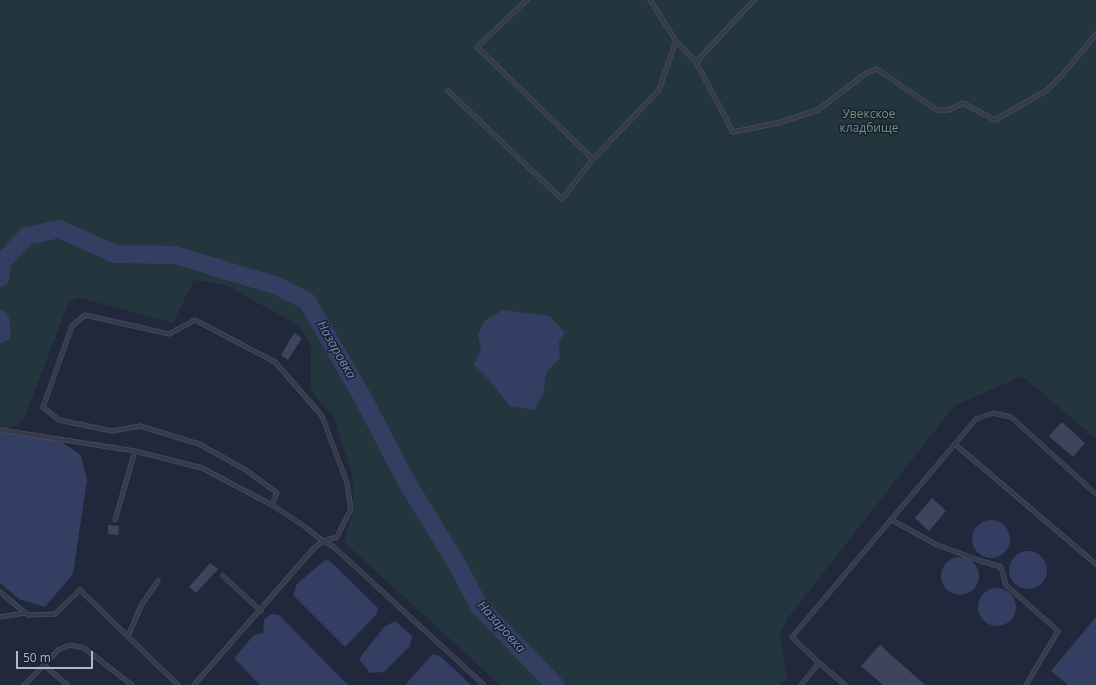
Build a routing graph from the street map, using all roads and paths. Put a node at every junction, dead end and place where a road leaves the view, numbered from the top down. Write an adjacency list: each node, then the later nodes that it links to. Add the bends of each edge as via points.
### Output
1 (527, 0): 8 (lane, via 477,47)
2 (650, 0): 5 (lane)
3 (754, 0): 6 (lane)
4 (1096, 34): 6 (lane, via 1064,73 1046,90 995,120 963,103 949,110 937,110 877,69 865,74 818,110 778,123 733,132)
5 (676, 41): 6 (lane); 8 (lane, via 659,90)
6 (696, 62)
7 (448, 91): 8 (lane, via 562,199)
8 (593, 159)
9 (0, 430): 11 (lane)
10 (956, 445): 12 (lane, via 976,419 993,413 1011,417); 15 (lane); 17 (lane)
11 (135, 451): 13 (lane, via 202,468); 14 (lane)
12 (1096, 494)
13 (272, 505): 16 (lane); 16 (lane, via 277,493 246,470 199,444 140,426 112,431 60,420 43,407 72,326 85,315 169,334 195,320 275,362 322,416 346,483 351,509 337,538)
14 (116, 520)
15 (892, 520): 25 (lane, via 792,637); 35 (lane, via 935,544 1001,566 1006,584 1058,631)
16 (323, 541): 21 (lane, via 314,548); 32 (lane, via 334,547)
17 (1096, 564)
18 (223, 576): 21 (lane)
19 (158, 581): 24 (lane, via 142,604)
20 (0, 592): 22 (lane)
21 (261, 611): 31 (lane)
22 (25, 613): 23 (lane); 24 (lane, via 56,614 80,590)
23 (0, 617)
24 (128, 636): 30 (lane)
25 (818, 664): 33 (lane); 34 (lane)
26 (44, 665): 27 (lane); 28 (lane); 29 (lane, via 58,650 70,645 84,648)
27 (24, 685)
28 (67, 685)
29 (132, 685)
30 (178, 685)
31 (194, 685)
32 (484, 685)
33 (801, 685)
34 (845, 685)
35 (1026, 685)

